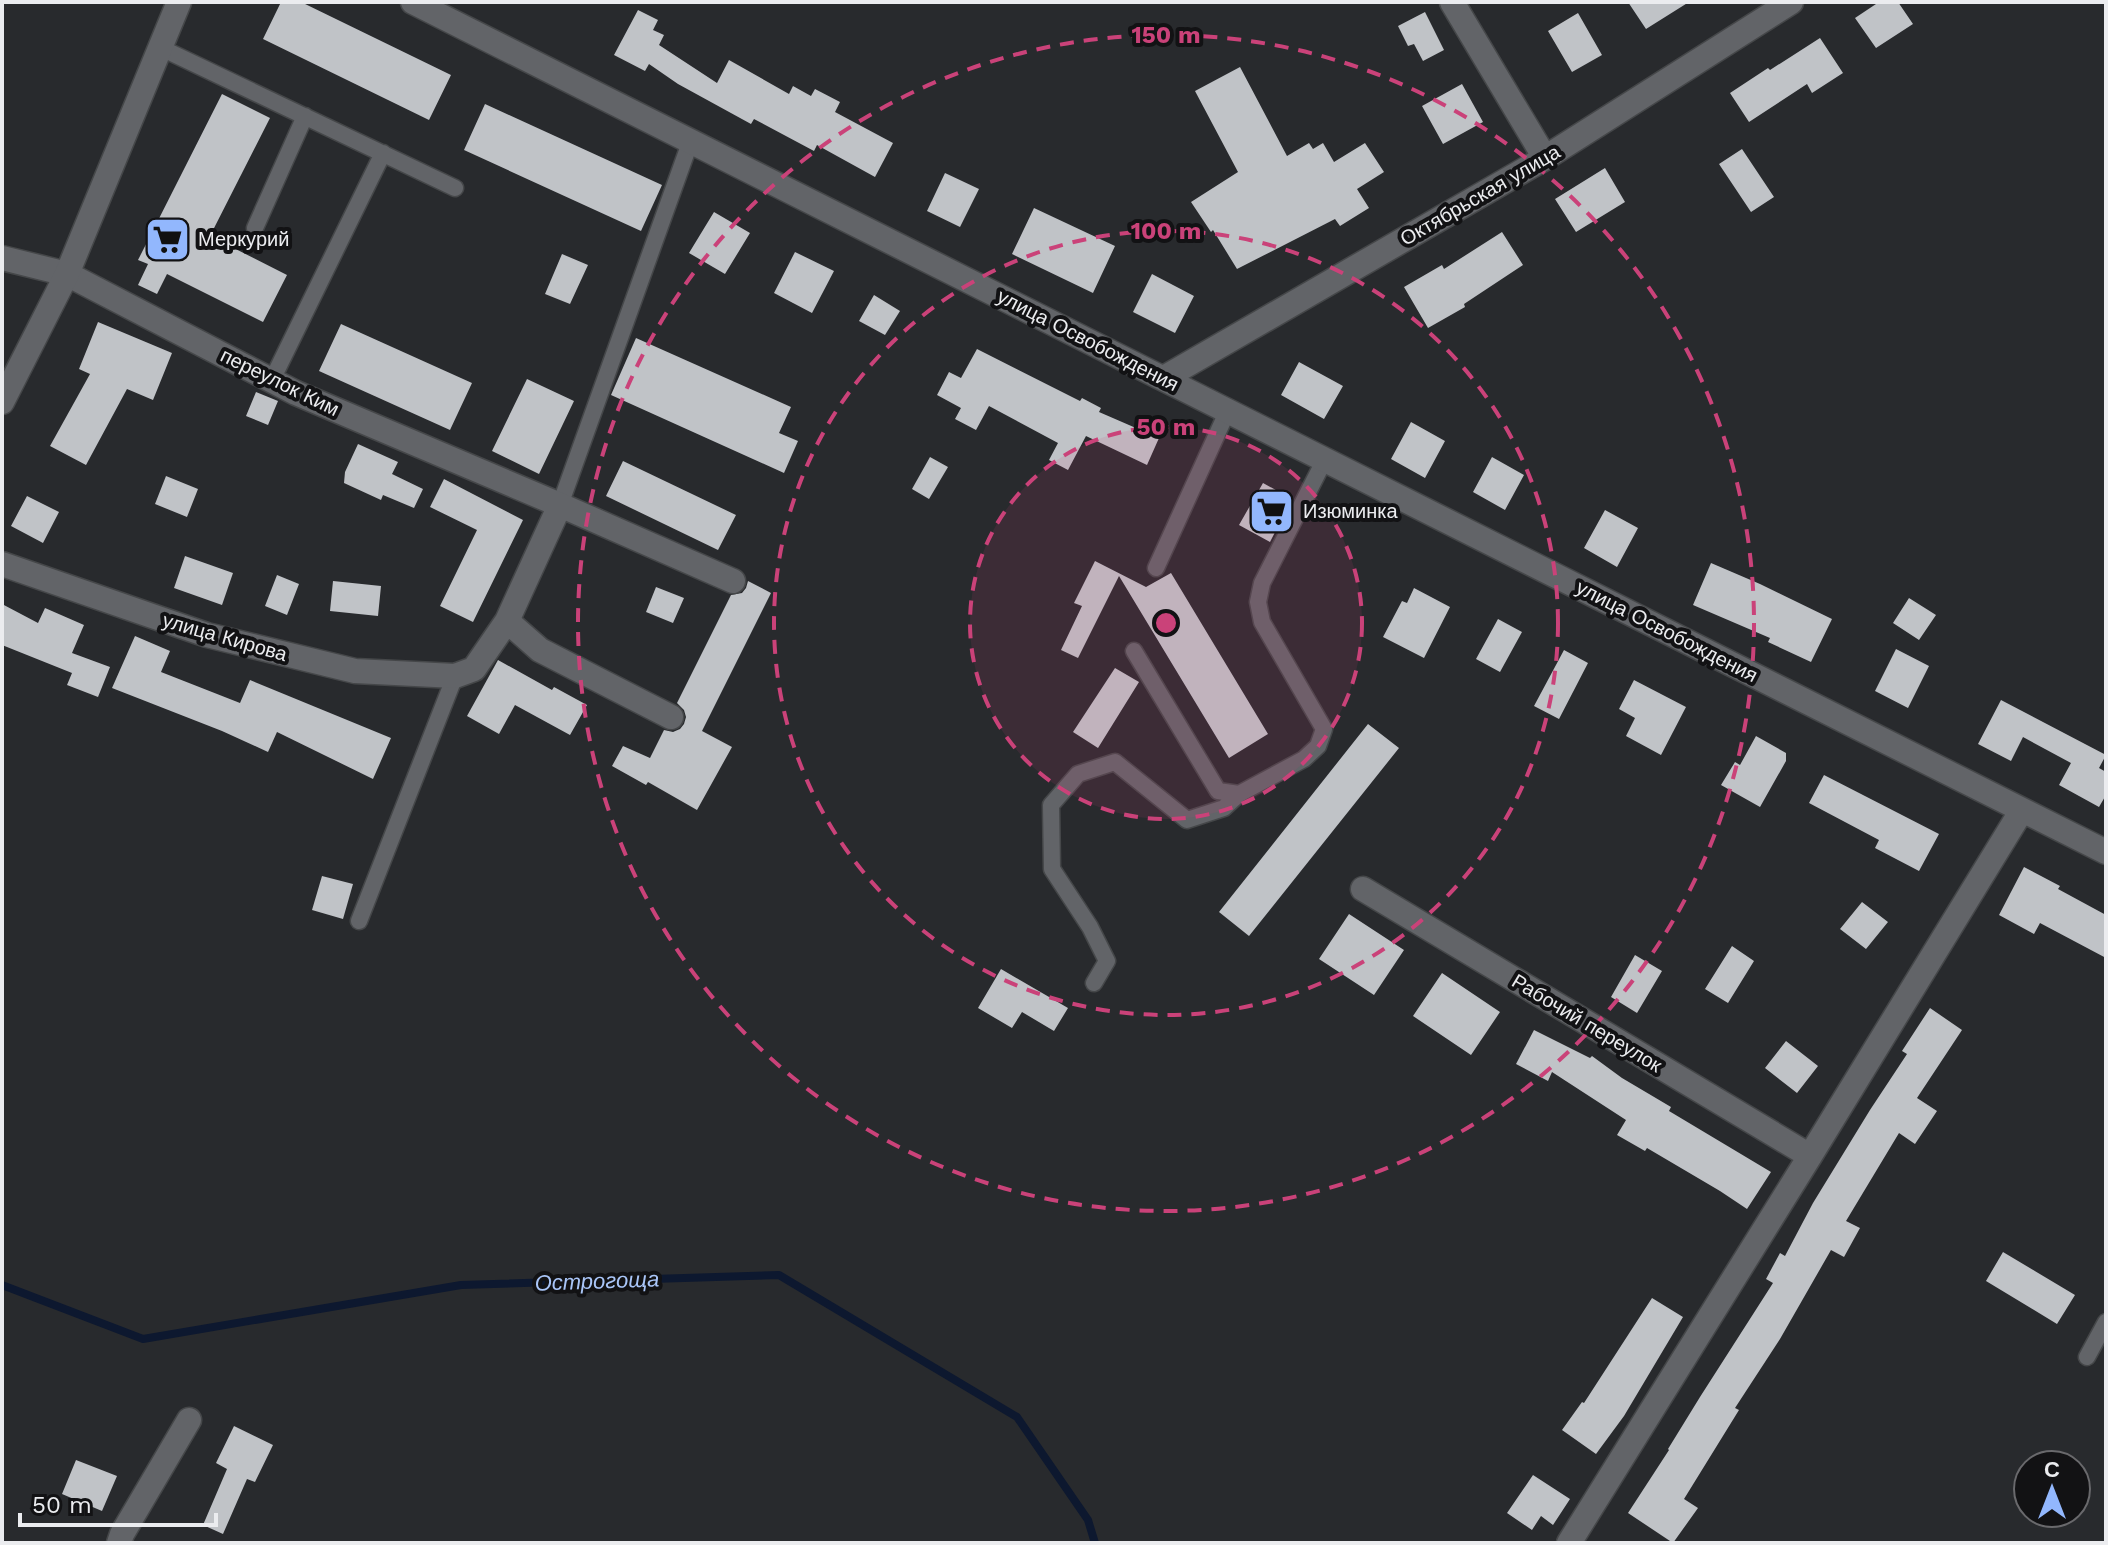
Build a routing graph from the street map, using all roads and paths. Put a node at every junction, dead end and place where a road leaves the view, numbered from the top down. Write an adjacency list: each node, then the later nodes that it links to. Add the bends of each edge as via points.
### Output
1 (179, 2): 5 (street)
2 (413, 2): 7 (street, улица Освобождения)
3 (1452, 2): 9 (street)
4 (1791, 2): 9 (street, Октябрьская улица)
5 (159, 47): 6 (lane); 13 (street)
6 (305, 116): 8 (lane); 11 (lane)
7 (691, 140): 14 (street, улица Освобождения); 19 (lane)
8 (383, 153): 10 (lane); 15 (lane)
9 (1545, 158): 14 (street, Октябрьская улица)
10 (455, 188)
11 (255, 228)
12 (2, 258): 13 (street, переулок Ким)
13 (67, 274): 15 (street, переулок Ким); 16 (street)
14 (1164, 378): 17 (street, улица Освобождения)
15 (272, 380): 19 (street, переулок Ким)
16 (2, 402)
17 (1228, 410): 18 (street, улица Освобождения); 21 (lane)
18 (1325, 459): 27 (lane, via 1262,583 1258,602 1262,622 1324,729 1318,746 1304,759); 28 (street, улица Освобождения)
19 (560, 505): 22 (street, переулок Ким); 23 (street)
20 (2, 564): 25 (street, улица Кирова, via 207,635 355,671)
21 (1156, 568)
22 (733, 581)
23 (507, 621): 25 (street, via 474,669); 26 (street, via 540,650)
24 (1134, 651): 27 (lane, via 1218,791)
25 (455, 676): 31 (lane)
26 (671, 717)
27 (1239, 794): 32 (lane, via 1224,808 1187,820 1115,762 1078,774 1051,805 1052,869 1107,961)
28 (2022, 810): 29 (street, улица Освобождения); 33 (street)
29 (2106, 852)
30 (1363, 889): 33 (street, Рабочий переулок)
31 (359, 921)
32 (1094, 983)
33 (1810, 1156): 38 (street)
34 (2106, 1322): 35 (lane)
35 (2087, 1357)
36 (189, 1420): 37 (street)
37 (119, 1543)
38 (1569, 1543)

